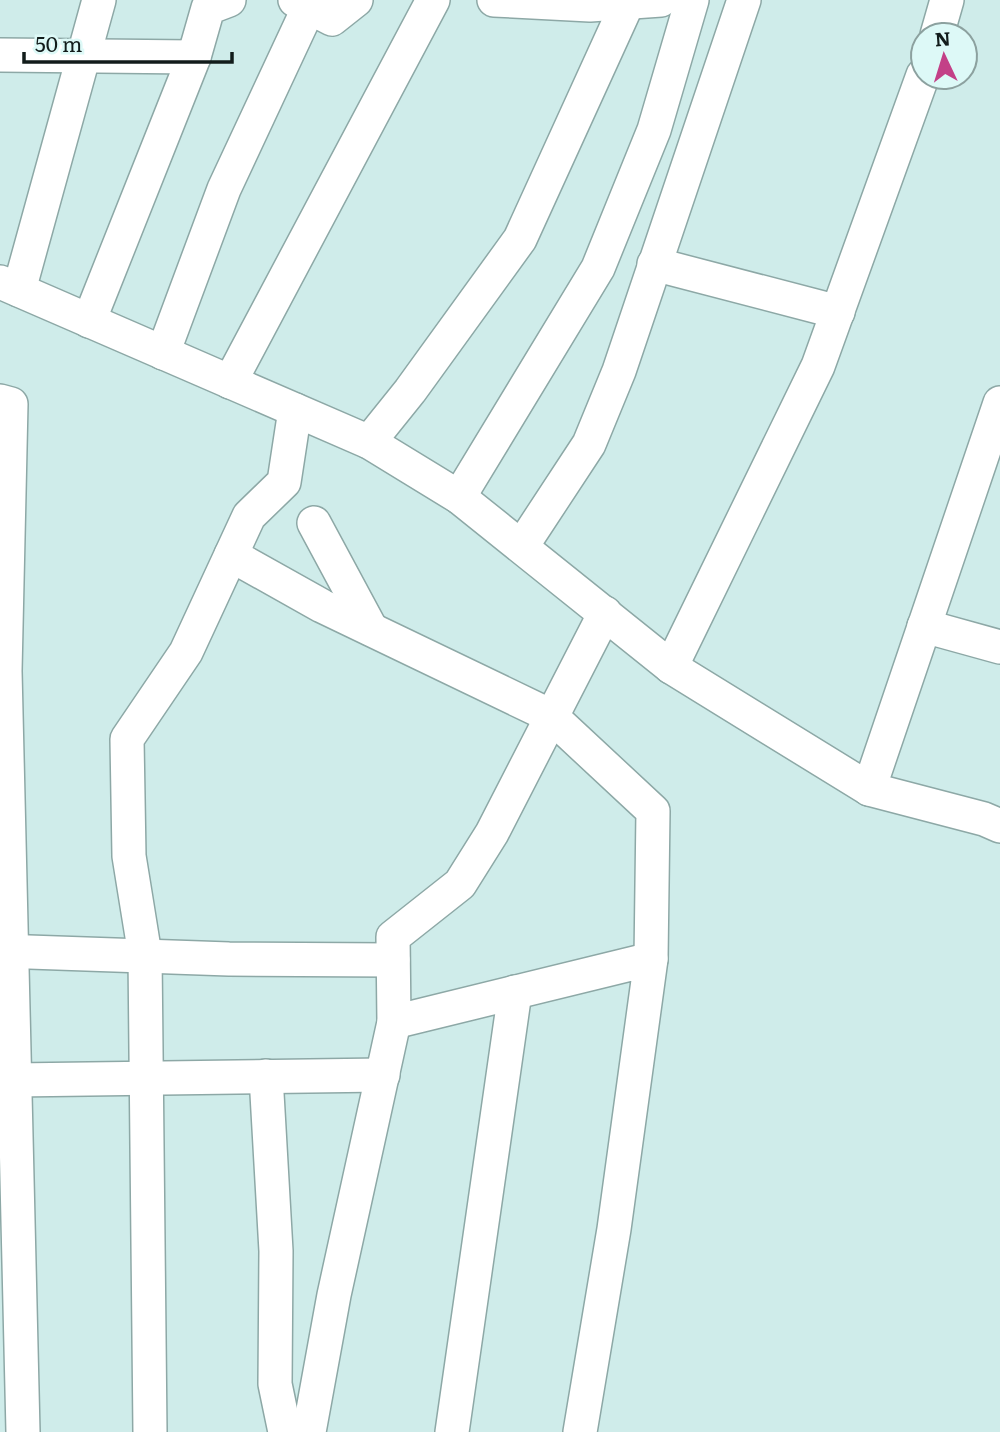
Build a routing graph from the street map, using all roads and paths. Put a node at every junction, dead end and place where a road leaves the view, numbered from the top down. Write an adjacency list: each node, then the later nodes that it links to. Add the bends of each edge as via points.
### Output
1 (99, 0): 14 (street)
2 (433, 0): 21 (street)
3 (494, 0): 8 (street, via 590,5)
4 (661, 0): 8 (street)
5 (692, 0): 26 (street, via 654,130 598,268)
6 (744, 0): 16 (street)
7 (947, 0): 11 (street)
8 (628, 1): 25 (street, via 520,239)
9 (216, 3): 13 (street)
10 (326, 5): 20 (street, via 224,189)
11 (941, 21)
12 (0, 55): 14 (street)
13 (194, 57): 14 (street); 19 (street)
14 (83, 58): 17 (street)
15 (917, 91): 18 (street)
16 (654, 264): 18 (street); 28 (street, via 589,444)
17 (9, 286): 19 (street)
18 (838, 312): 34 (street, via 818,366)
19 (89, 321): 20 (street)
20 (163, 353): 21 (street)
21 (230, 382): 24 (street)
22 (0, 401): 35 (street, via 11,404)
23 (1000, 403): 31 (street)
24 (295, 410): 25 (street); 29 (street, via 284,482 249,516)
25 (369, 442): 26 (street)
26 (459, 497): 28 (street)
27 (314, 523): 32 (street)
28 (522, 545): 30 (street)
29 (231, 555): 32 (street); 40 (street, via 186,652 127,739 130,856)
30 (605, 613): 34 (street); 36 (street)
31 (924, 626): 33 (street); 37 (street)
32 (371, 629): 36 (street)
33 (1000, 647)
34 (671, 667): 37 (street)
35 (2, 671): 39 (street)
36 (551, 716): 41 (street, via 653,811); 42 (street, via 492,833 460,884 393,937)
37 (869, 789): 38 (street)
38 (1000, 826)
39 (5, 951): 40 (street); 48 (street)
40 (145, 955): 42 (street); 47 (street)
41 (651, 959): 43 (street); 54 (street)
42 (393, 960): 44 (street)
43 (515, 992): 44 (street); 53 (street)
44 (394, 1022): 45 (street)
45 (383, 1075): 46 (street); 52 (street)
46 (266, 1076): 47 (street); 51 (street, via 276,1251 275,1384)
47 (147, 1077): 48 (street); 50 (street)
48 (14, 1080): 49 (street)
49 (23, 1432)
50 (150, 1432)
51 (285, 1432)
52 (309, 1432)
53 (452, 1432)
54 (580, 1432)

